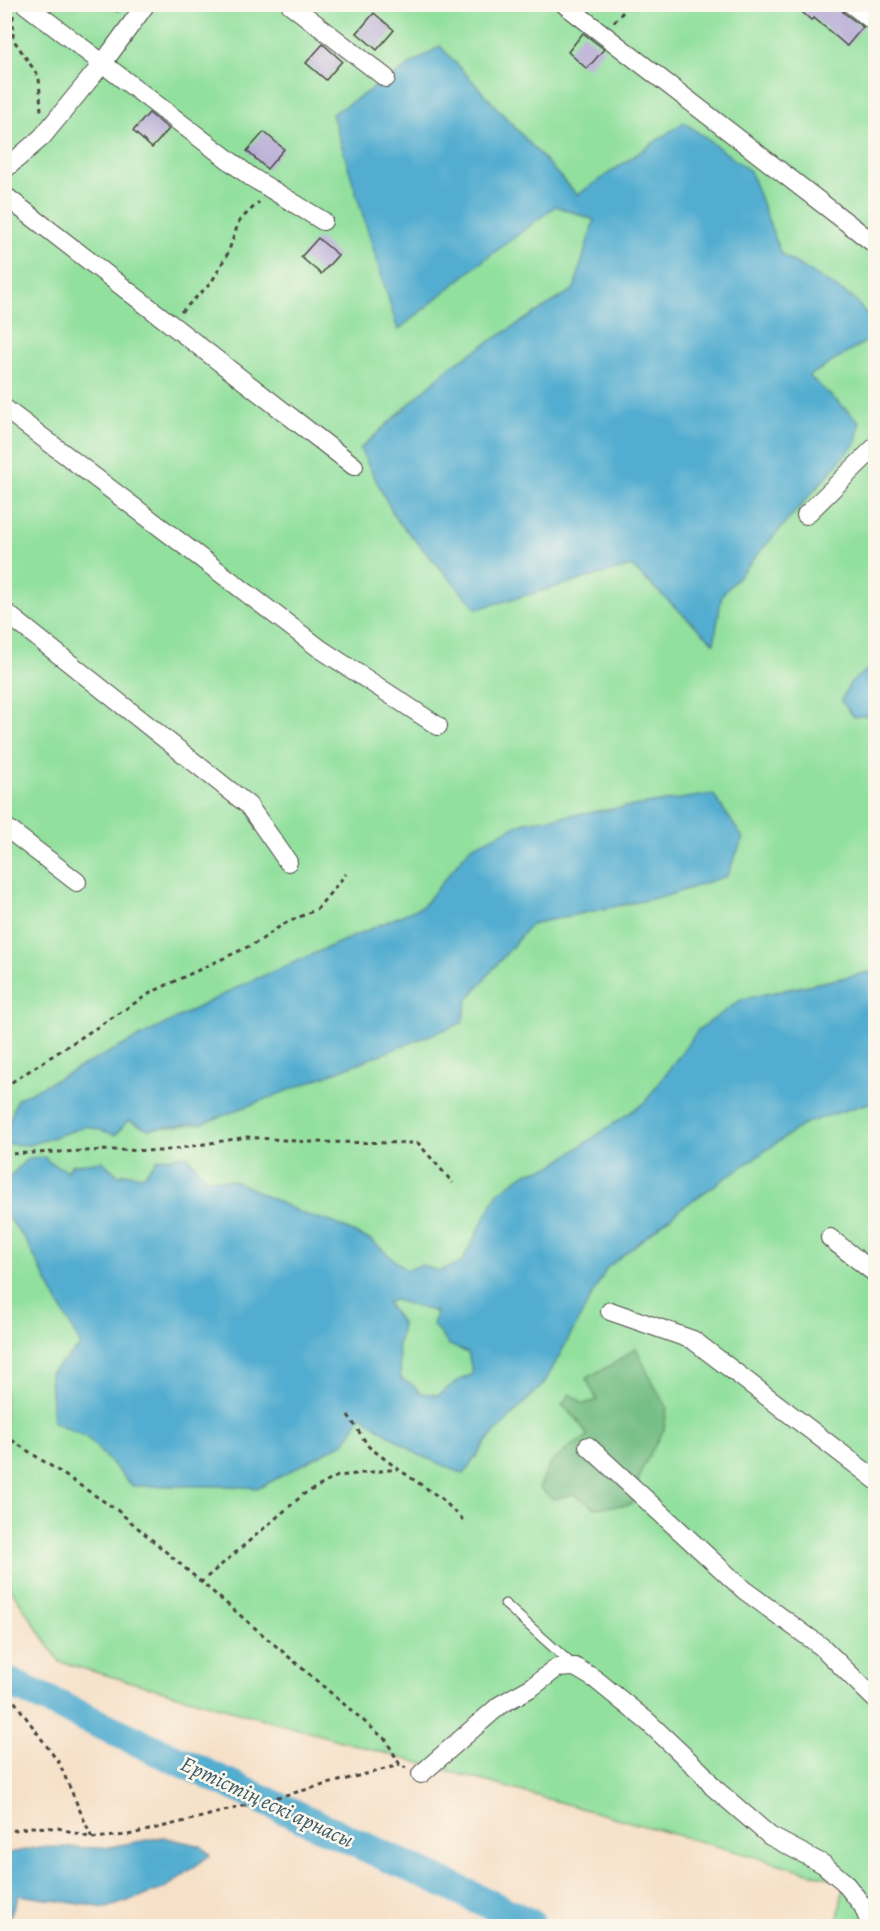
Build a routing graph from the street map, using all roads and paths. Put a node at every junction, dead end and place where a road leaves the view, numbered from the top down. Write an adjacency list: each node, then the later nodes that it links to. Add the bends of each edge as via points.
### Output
1 (146, 4): 9 (street)
2 (290, 4): 10 (street)
3 (564, 4): 8 (street)
4 (630, 4): 8 (path)
5 (851, 4): 7 (street)
6 (21, 7): 9 (street); 11 (path, via 13,15 13,39 39,77)
7 (876, 23)
8 (603, 34): 16 (street)
9 (103, 63): 11 (street); 13 (street)
10 (386, 78)
11 (42, 137): 12 (street)
12 (4, 170)
13 (273, 190): 15 (street); 17 (path, via 239,220 228,253 211,283)
14 (4, 195): 17 (street)
15 (323, 221)
16 (876, 245)
17 (169, 324): 20 (street)
18 (4, 408): 23 (street, via 319,648)
19 (876, 446): 21 (street)
20 (354, 466)
21 (806, 515)
22 (4, 611): 25 (street, via 248,805)
23 (438, 726)
24 (4, 826): 27 (street)
25 (288, 862)
26 (346, 874): 28 (path, via 316,909 258,942 152,992)
27 (77, 882)
28 (4, 1087)
29 (4, 1154): 30 (path, via 162,1151 247,1137 418,1143)
30 (453, 1183)
31 (830, 1238): 32 (street)
32 (876, 1274)
33 (610, 1311): 38 (street, via 693,1340)
34 (348, 1415): 37 (path, via 369,1447)
35 (4, 1435): 40 (path, via 117,1509)
36 (588, 1446): 44 (street, via 744,1590 822,1647)
37 (398, 1469): 39 (path, via 442,1499); 40 (path, via 338,1476 304,1494)
38 (876, 1480)
39 (463, 1520)
40 (201, 1583): 45 (path, via 386,1740)
41 (505, 1604): 42 (lane)
42 (575, 1667): 46 (street, via 557,1668 500,1705); 49 (street, via 648,1722 713,1787 770,1836 823,1864 844,1882 863,1906)
43 (4, 1687): 48 (path, via 58,1763)
44 (876, 1700)
45 (400, 1765): 46 (path); 48 (path, via 128,1835)
46 (421, 1774)
47 (4, 1832): 48 (path, via 58,1828)
48 (92, 1838)
49 (871, 1926)

